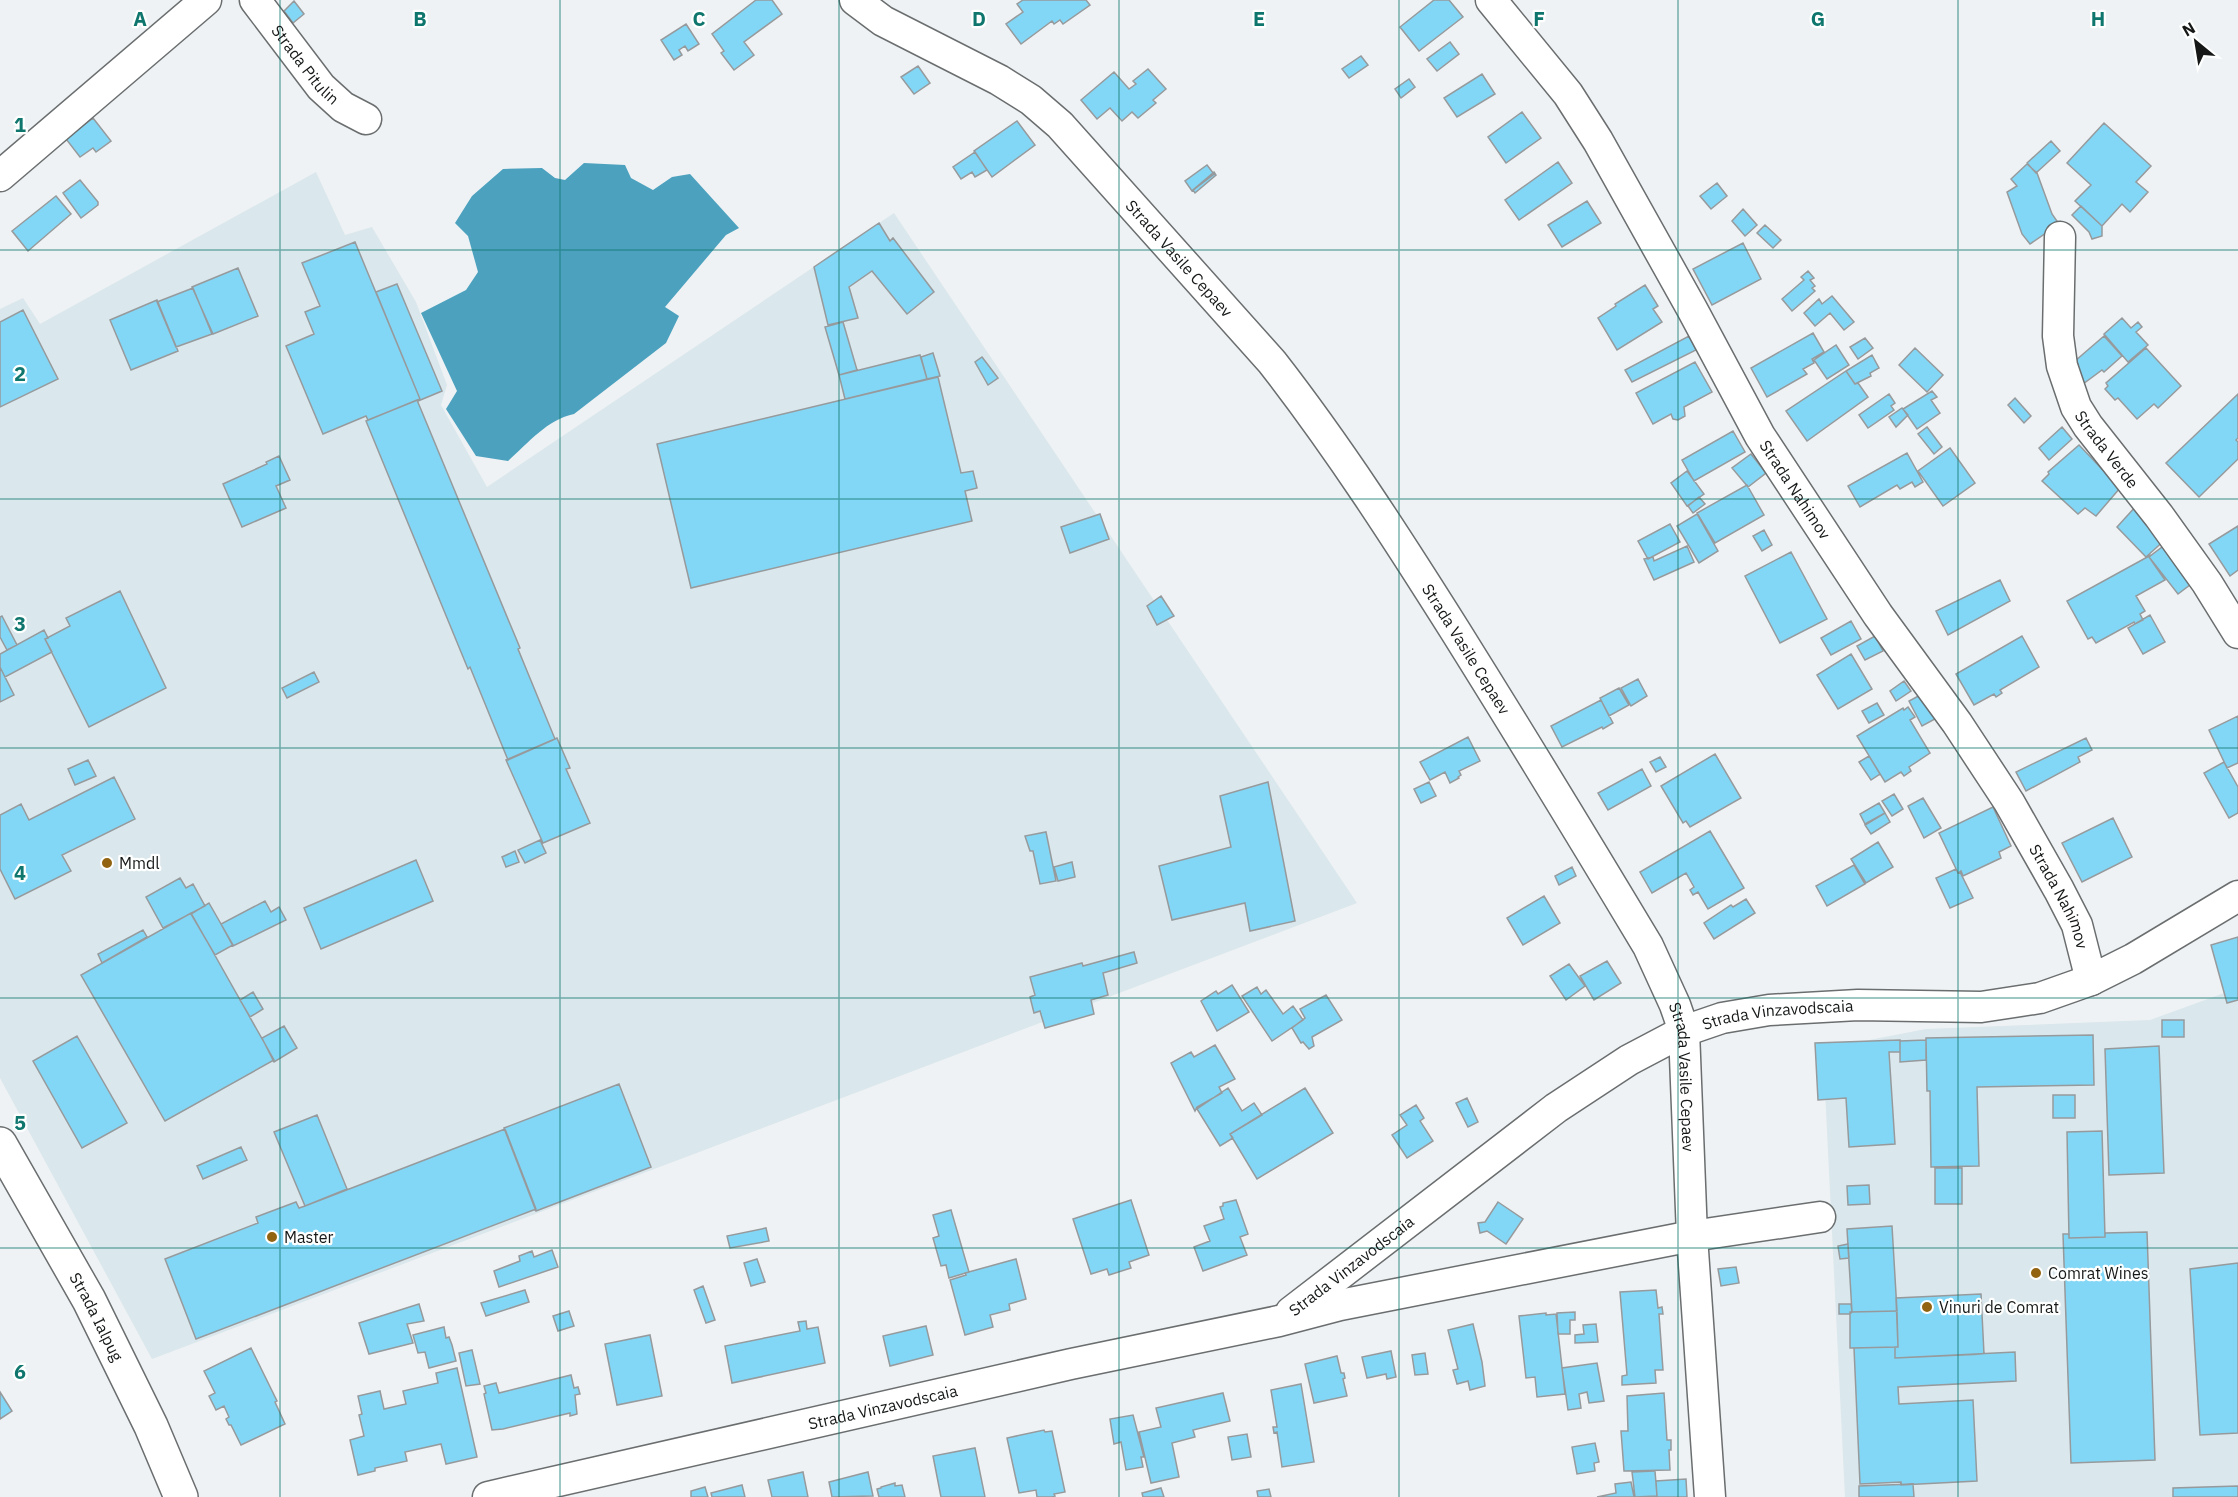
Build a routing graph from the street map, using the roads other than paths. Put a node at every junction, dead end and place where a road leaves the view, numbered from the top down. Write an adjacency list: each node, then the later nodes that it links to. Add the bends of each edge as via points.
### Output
1 (206, 0): 6 (street)
2 (255, 0): 5 (street, Strada Pitulin, via 321,87 343,107)
3 (855, 0): 11 (street, Strada Vasile Cepaev, via 883,21 999,80 1060,125 1272,362 1363,488 1499,701 1648,946)
4 (1491, 0): 10 (street, Strada Nahimov, via 1568,94 1598,141 1760,436 1878,615 2009,802 2077,925)
5 (366, 119)
6 (0, 176)
7 (2060, 237): 8 (street, Strada Verde, via 2058,336 2062,366 2076,407 2166,525)
8 (2238, 633)
9 (2238, 896): 10 (street, Strada Vinzavodscaia, via 2165,942)
10 (2091, 980): 11 (street, Strada Vinzavodscaia, via 2040,998 1981,1007 1858,1005 1769,1010 1722,1018)
11 (1684, 1031): 14 (street, Strada Vasile Cepaev); 15 (street, Strada Vinzavodscaia, via 1629,1060 1556,1108)
12 (0, 1144): 16 (street, Strada Ialpug, via 89,1300)
13 (1820, 1217): 14 (street, Strada Vinzavodscaia)
14 (1692, 1236): 15 (street, Strada Vinzavodscaia, via 1340,1305); 18 (street, Strada Vasile Cepaev)
15 (1279, 1321): 17 (street, Strada Vinzavodscaia, via 1071,1364)
16 (181, 1497)
17 (488, 1497)
18 (1710, 1497)

